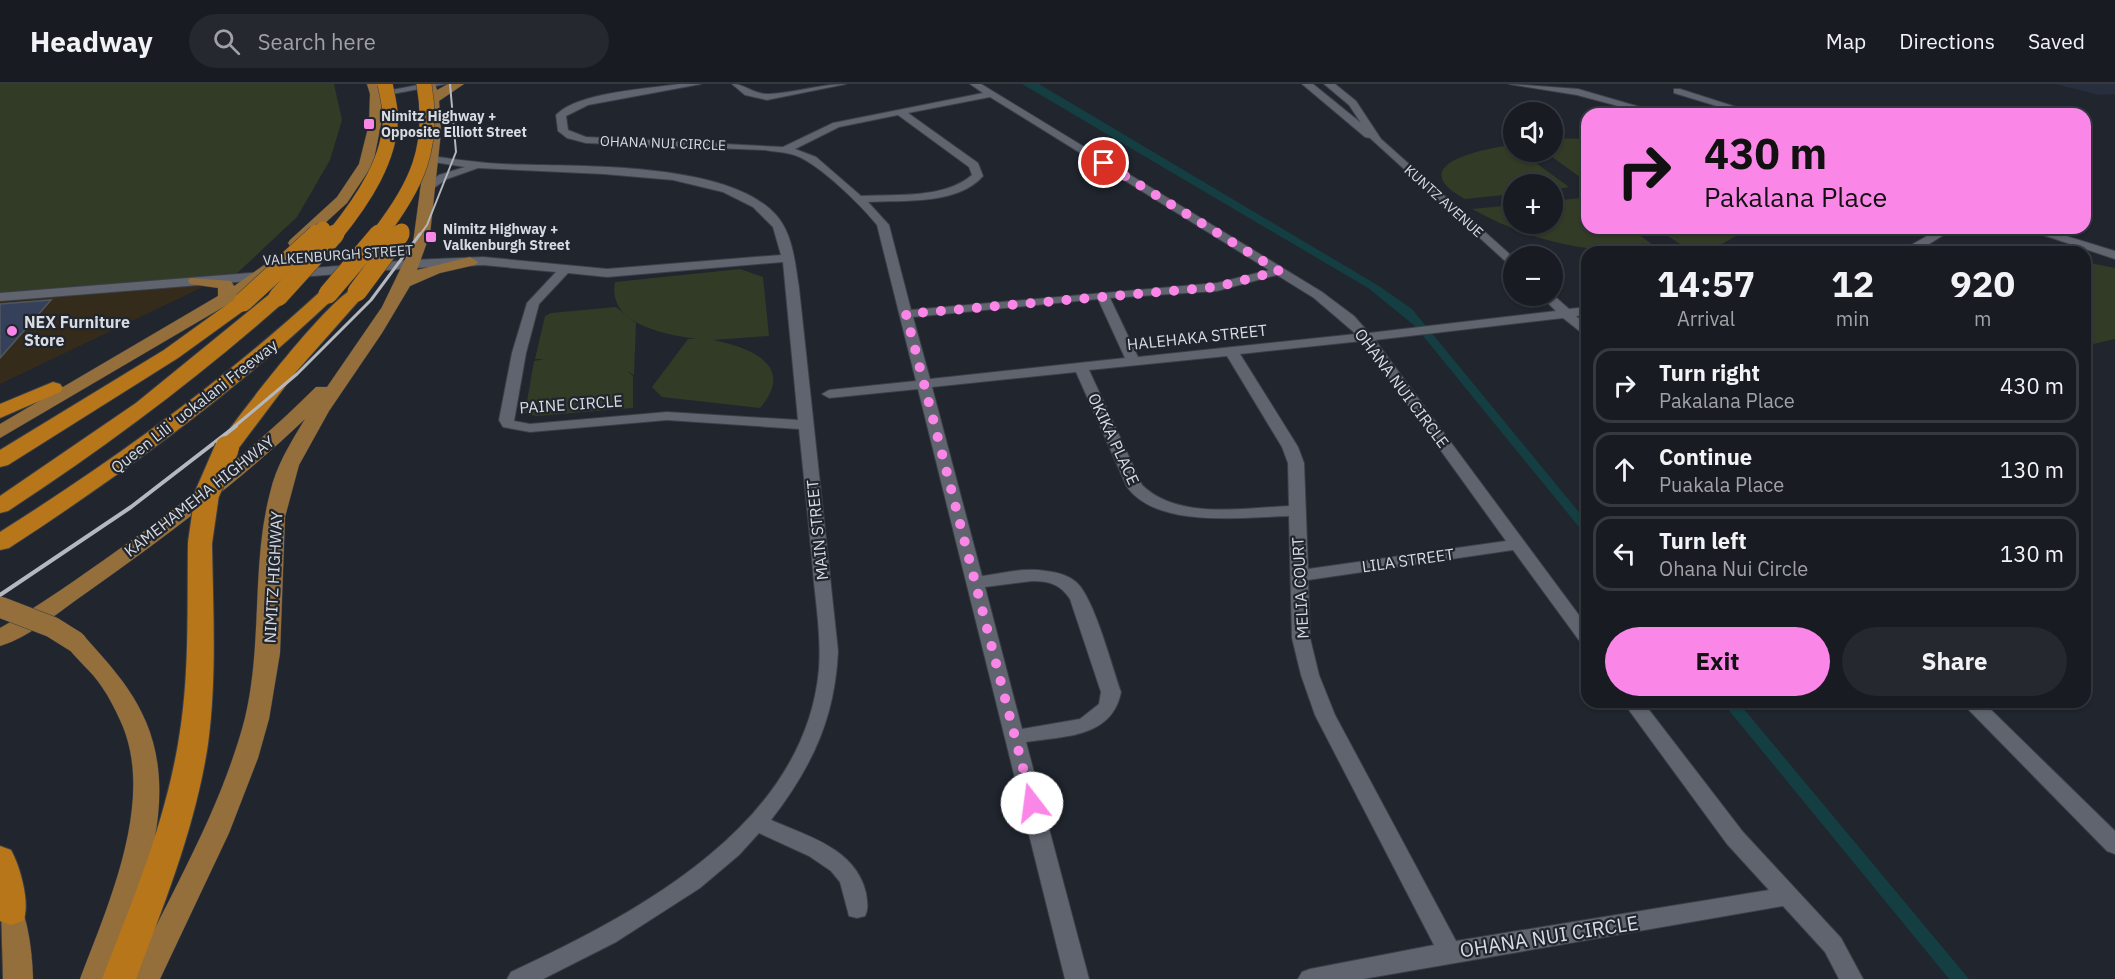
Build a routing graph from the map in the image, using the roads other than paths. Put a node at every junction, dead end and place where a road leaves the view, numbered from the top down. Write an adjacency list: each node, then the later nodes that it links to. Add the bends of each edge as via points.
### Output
1 (431, 84): 10 (street); 13 (main road, NIMITZ HIGHWAY); 19 (highway, Queen Liliʻuokalani Freeway, bridge)
2 (458, 84): 13 (main road)
3 (696, 84): 18 (street, OHANA NUI CIRCLE, via 574,106 561,115 563,131 586,140)
4 (737, 84): 5 (street, via 748,93 763,97)
5 (841, 84)
6 (975, 84): 12 (street, OHANA NUI CIRCLE)
7 (1307, 84): 17 (street, KUNTZ AVENUE)
8 (1329, 84): 17 (street, KUNTZ AVENUE, via 1353,103)
9 (1514, 84): 14 (street, via 1589,95)
10 (378, 88): 21 (highway, Queen Liliʻuokalani Freeway, bridge, via 391,118); 38 (main road, via 366,164 342,200)
11 (1677, 91): 15 (street)
12 (991, 94): 16 (street); 37 (street, OHANA NUI CIRCLE)
13 (434, 99): 19 (main road, NIMITZ HIGHWAY, via 435,126)
14 (1637, 108)
15 (1733, 108)
16 (900, 112): 18 (street, via 828,127); 23 (street, via 974,165 978,176 969,184 945,192)
17 (1374, 138): 29 (street, KUNTZ AVENUE)
18 (787, 149): 23 (street, OHANA NUI CIRCLE, via 812,159)
19 (429, 151): 20 (street, MAIN STREET); 22 (main road, NIMITZ HIGHWAY); 54 (highway, Queen Liliʻuokalani Freeway, bridge, via 387,225 328,294); 86 (highway, bridge, via 414,210 357,292 277,380 215,468 202,505 194,744 162,862)
20 (500, 167): 22 (street, MAIN STREET, via 463,170 443,177); 31 (street, MAIN STREET, via 652,175 708,184 739,195 766,212 778,225)
21 (376, 173): 43 (highway, bridge, via 314,238); 59 (highway, Queen Liliʻuokalani Freeway, bridge, via 322,251 278,297 213,354)
22 (425, 191): 35 (main road, NIMITZ HIGHWAY, via 419,249)
23 (858, 199): 46 (street, OHANA NUI CIRCLE, via 878,216 886,233)
24 (1938, 234): 26 (street)
25 (2048, 234): 27 (street)
26 (1918, 246)
27 (2086, 246)
28 (2091, 247): 30 (street)
29 (1503, 255)
30 (2115, 255)
31 (787, 258): 36 (street, VALKENBURGH STREET, via 634,272); 60 (street, MAIN STREET)
32 (2091, 260): 34 (street)
33 (470, 262): 35 (street, VALKENBURGH STREET); 36 (street, VALKENBURGH STREET); 40 (main road, via 428,270)
34 (2115, 262)
35 (412, 264): 38 (street, VALKENBURGH STREET); 40 (main road, NIMITZ HIGHWAY)
36 (564, 270): 60 (street, PAINE CIRCLE, via 533,303 519,353 508,423 530,428 667,416)
37 (1279, 271): 41 (street, via 1217,287); 50 (street, OHANA NUI CIRCLE, via 1335,307)
38 (260, 275): 39 (street, VALKENBURGH STREET); 43 (main road)
39 (196, 281): 42 (street, VALKENBURGH STREET); 43 (main road, via 225,284)
40 (402, 284): 49 (main road, NIMITZ HIGHWAY)
41 (1102, 295): 46 (street); 52 (street)
42 (0, 297)
43 (225, 304): 56 (main road); 61 (main road); 62 (highway, via 171,354)
44 (1558, 306): 47 (street)
45 (1581, 312): 47 (street, HALEHAKA STREET)
46 (906, 314): 55 (street)
47 (1568, 315): 48 (street); 50 (street, HALEHAKA STREET)
48 (1581, 327)
49 (377, 329): 73 (main road, KAMEHAMEHA HIGHWAY, via 303,411 244,464 150,537); 87 (main road, NIMITZ HIGHWAY, via 311,425 280,489 273,530 269,652 250,742 215,832)
50 (1366, 337): 51 (street, HALEHAKA STREET); 67 (street, OHANA NUI CIRCLE)
51 (1231, 351): 52 (street, HALEHAKA STREET); 65 (street, MELIA COURT, via 1290,447 1298,478)
52 (1133, 361): 53 (street, HALEHAKA STREET)
53 (1081, 368): 55 (street, HALEHAKA STREET); 65 (street, OKIKA PLACE, via 1135,487 1146,500 1182,511)
54 (245, 369): 66 (highway, Queen Liliʻuokalani Freeway, via 134,454); 68 (highway, via 156,450)
55 (924, 384): 57 (street, HALEHAKA STREET); 70 (street)
56 (53, 388): 58 (highway)
57 (829, 394)
58 (0, 414)
59 (129, 418): 63 (highway); 64 (highway, Queen Liliʻuokalani Freeway)
60 (806, 425): 77 (street, MAIN STREET, via 828,633 827,688 816,728 795,770)
61 (0, 432)
62 (0, 460)
63 (0, 496)
64 (0, 506)
65 (1297, 511): 69 (street, MELIA COURT)
66 (0, 543)
67 (1518, 544): 69 (street, LILA STREET); 72 (street, OHANA NUI CIRCLE)
68 (0, 558)
69 (1298, 576): 83 (street, MELIA COURT, via 1301,638 1325,715)
70 (975, 583): 76 (street); 76 (street, via 1035,575 1055,578 1070,586 1079,597 1111,692 1105,711 1090,722)
71 (0, 607): 85 (main road, bridge, via 28,616 76,642 114,682 138,736 146,807 141,845)
72 (1581, 631)
73 (0, 639)
74 (1638, 708): 80 (street, via 1735,838)
75 (1977, 708): 78 (street)
76 (1015, 737): 89 (street)
77 (755, 822): 82 (street, via 840,866 853,887); 88 (street, MAIN STREET, via 725,854 675,895 616,932)
78 (2115, 845)
79 (0, 859): 81 (highway)
80 (1788, 896): 83 (street, OHANA NUI CIRCLE); 91 (street, via 1833,945)
81 (6, 899): 84 (main road, via 18,948)
82 (856, 909)
83 (1450, 952): 90 (street, OHANA NUI CIRCLE)
84 (18, 979)
85 (95, 979)
86 (119, 979)
87 (145, 979)
88 (519, 979)
89 (1077, 979)
90 (1310, 979)
91 (1851, 979)

